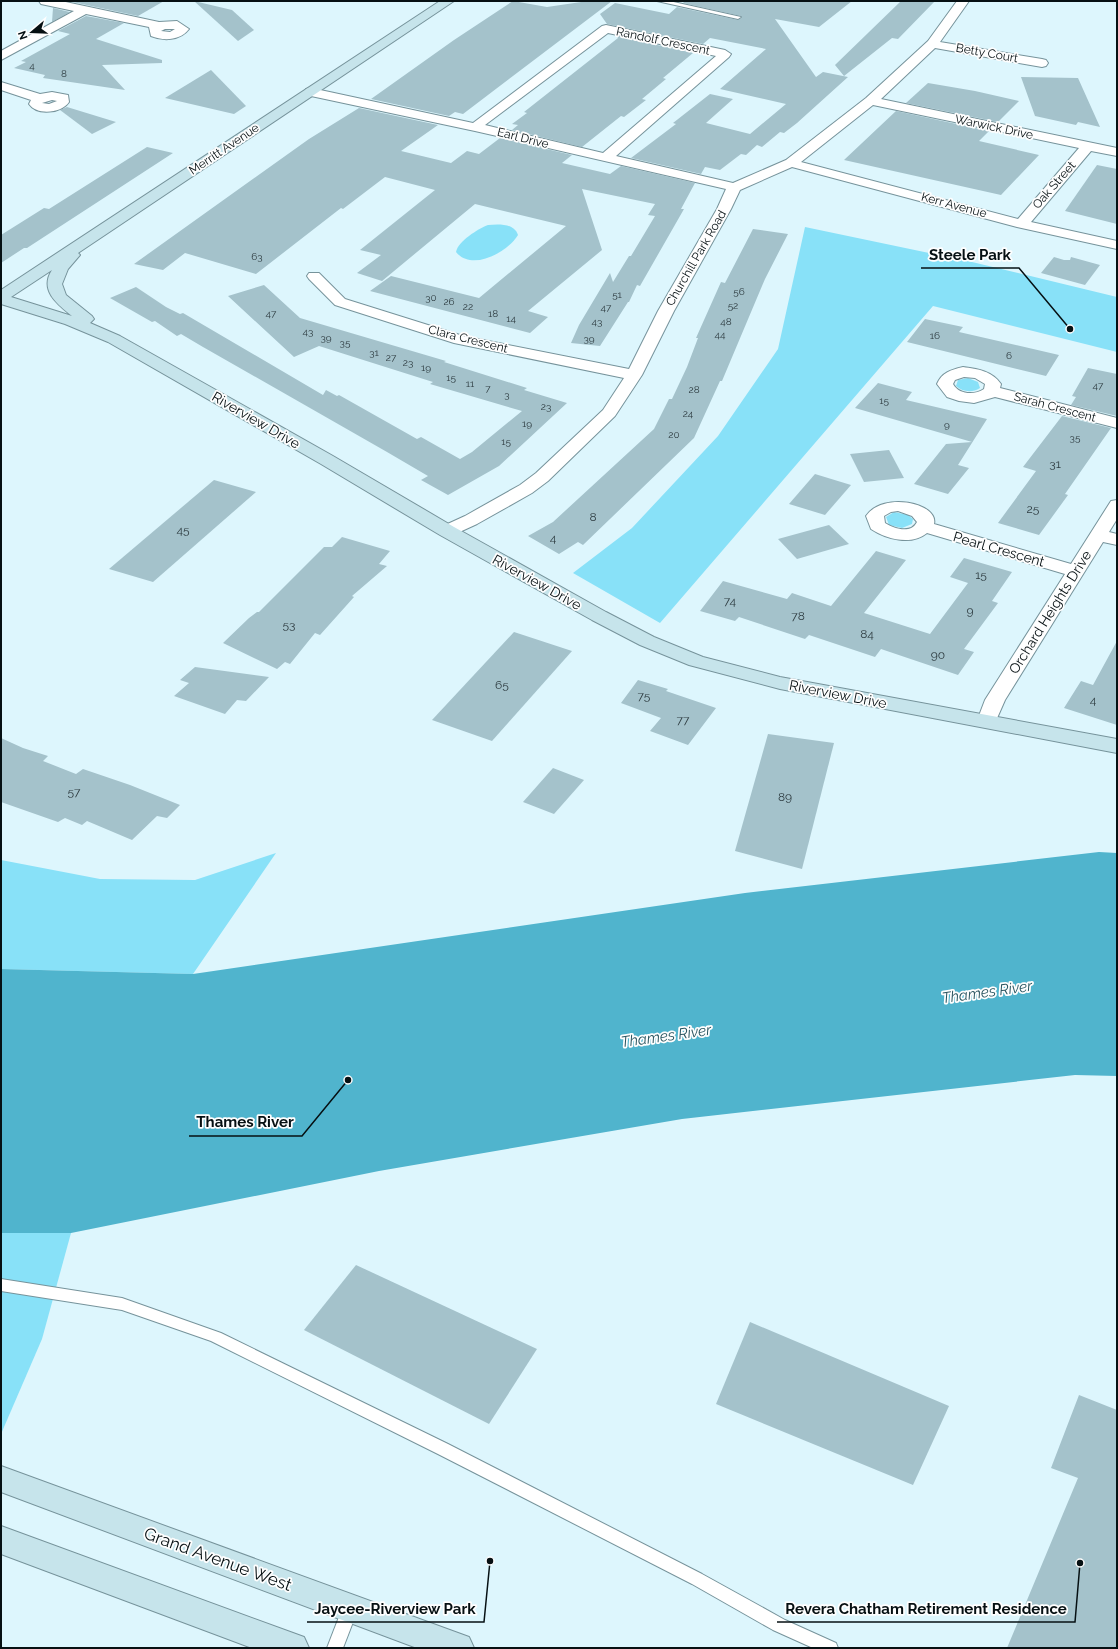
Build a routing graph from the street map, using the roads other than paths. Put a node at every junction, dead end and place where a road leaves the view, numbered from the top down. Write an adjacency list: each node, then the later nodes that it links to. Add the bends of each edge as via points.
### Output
1 (45, 1): 5 (street)
2 (445, 1): 12 (street, Merritt Avenue)
3 (660, 1): 6 (lane)
4 (963, 1): 8 (street)
5 (84, 10): 7 (street); 9 (street)
6 (738, 17)
7 (159, 26)
8 (932, 44): 10 (street, Betty Court); 14 (street)
9 (1, 56)
10 (1042, 63)
11 (1, 86): 13 (street)
12 (311, 92): 15 (street, Earl Drive); 22 (street, Merritt Avenue)
13 (39, 98)
14 (871, 101): 16 (street, Warwick Drive); 19 (street)
15 (475, 127): 18 (street, Earl Drive); 18 (street, Randolf Crescent, via 606,29 725,54)
16 (1088, 146): 17 (street, Warwick Drive); 21 (street, Oak Street)
17 (1117, 152)
18 (605, 158): 20 (street, Earl Drive)
19 (791, 163): 20 (street); 21 (street, Kerr Avenue)
20 (734, 187): 27 (street, Churchill Park Road)
21 (1022, 224): 23 (street, Kerr Avenue)
22 (85, 241): 25 (street, Merritt Avenue); 26 (street, via 58,271 54,288 63,302)
23 (1117, 245)
24 (314, 276): 27 (street, Clara Crescent, via 340,302 460,340)
25 (1, 298): 26 (street, Riverview Drive, via 71,321)
26 (114, 339): 32 (street, Riverview Drive)
27 (634, 375): 32 (street, Churchill Park Road, via 609,413 542,477 476,518)
28 (992, 391): 29 (street, Sarah Crescent)
29 (1117, 423)
30 (1117, 505): 33 (street, Orchard Heights Drive)
31 (925, 527): 35 (street, Pearl Crescent)
32 (447, 531): 36 (street, Riverview Drive, via 631,633 696,661 780,683)
33 (1098, 535): 34 (street); 35 (street, Orchard Heights Drive)
34 (1117, 540)
35 (1074, 571): 36 (street, Orchard Heights Drive, via 995,700)
36 (987, 721): 37 (street, Riverview Drive)
37 (1117, 746)
38 (1, 1284): 45 (lane, via 122,1304 216,1337 443,1449 697,1579 779,1625)
39 (1, 1479): 41 (street, Grand Avenue West)
40 (1, 1540): 42 (street)
41 (350, 1609): 43 (lane); 44 (street, Grand Avenue West)
42 (293, 1648)
43 (335, 1648)
44 (458, 1648)
45 (830, 1648)

